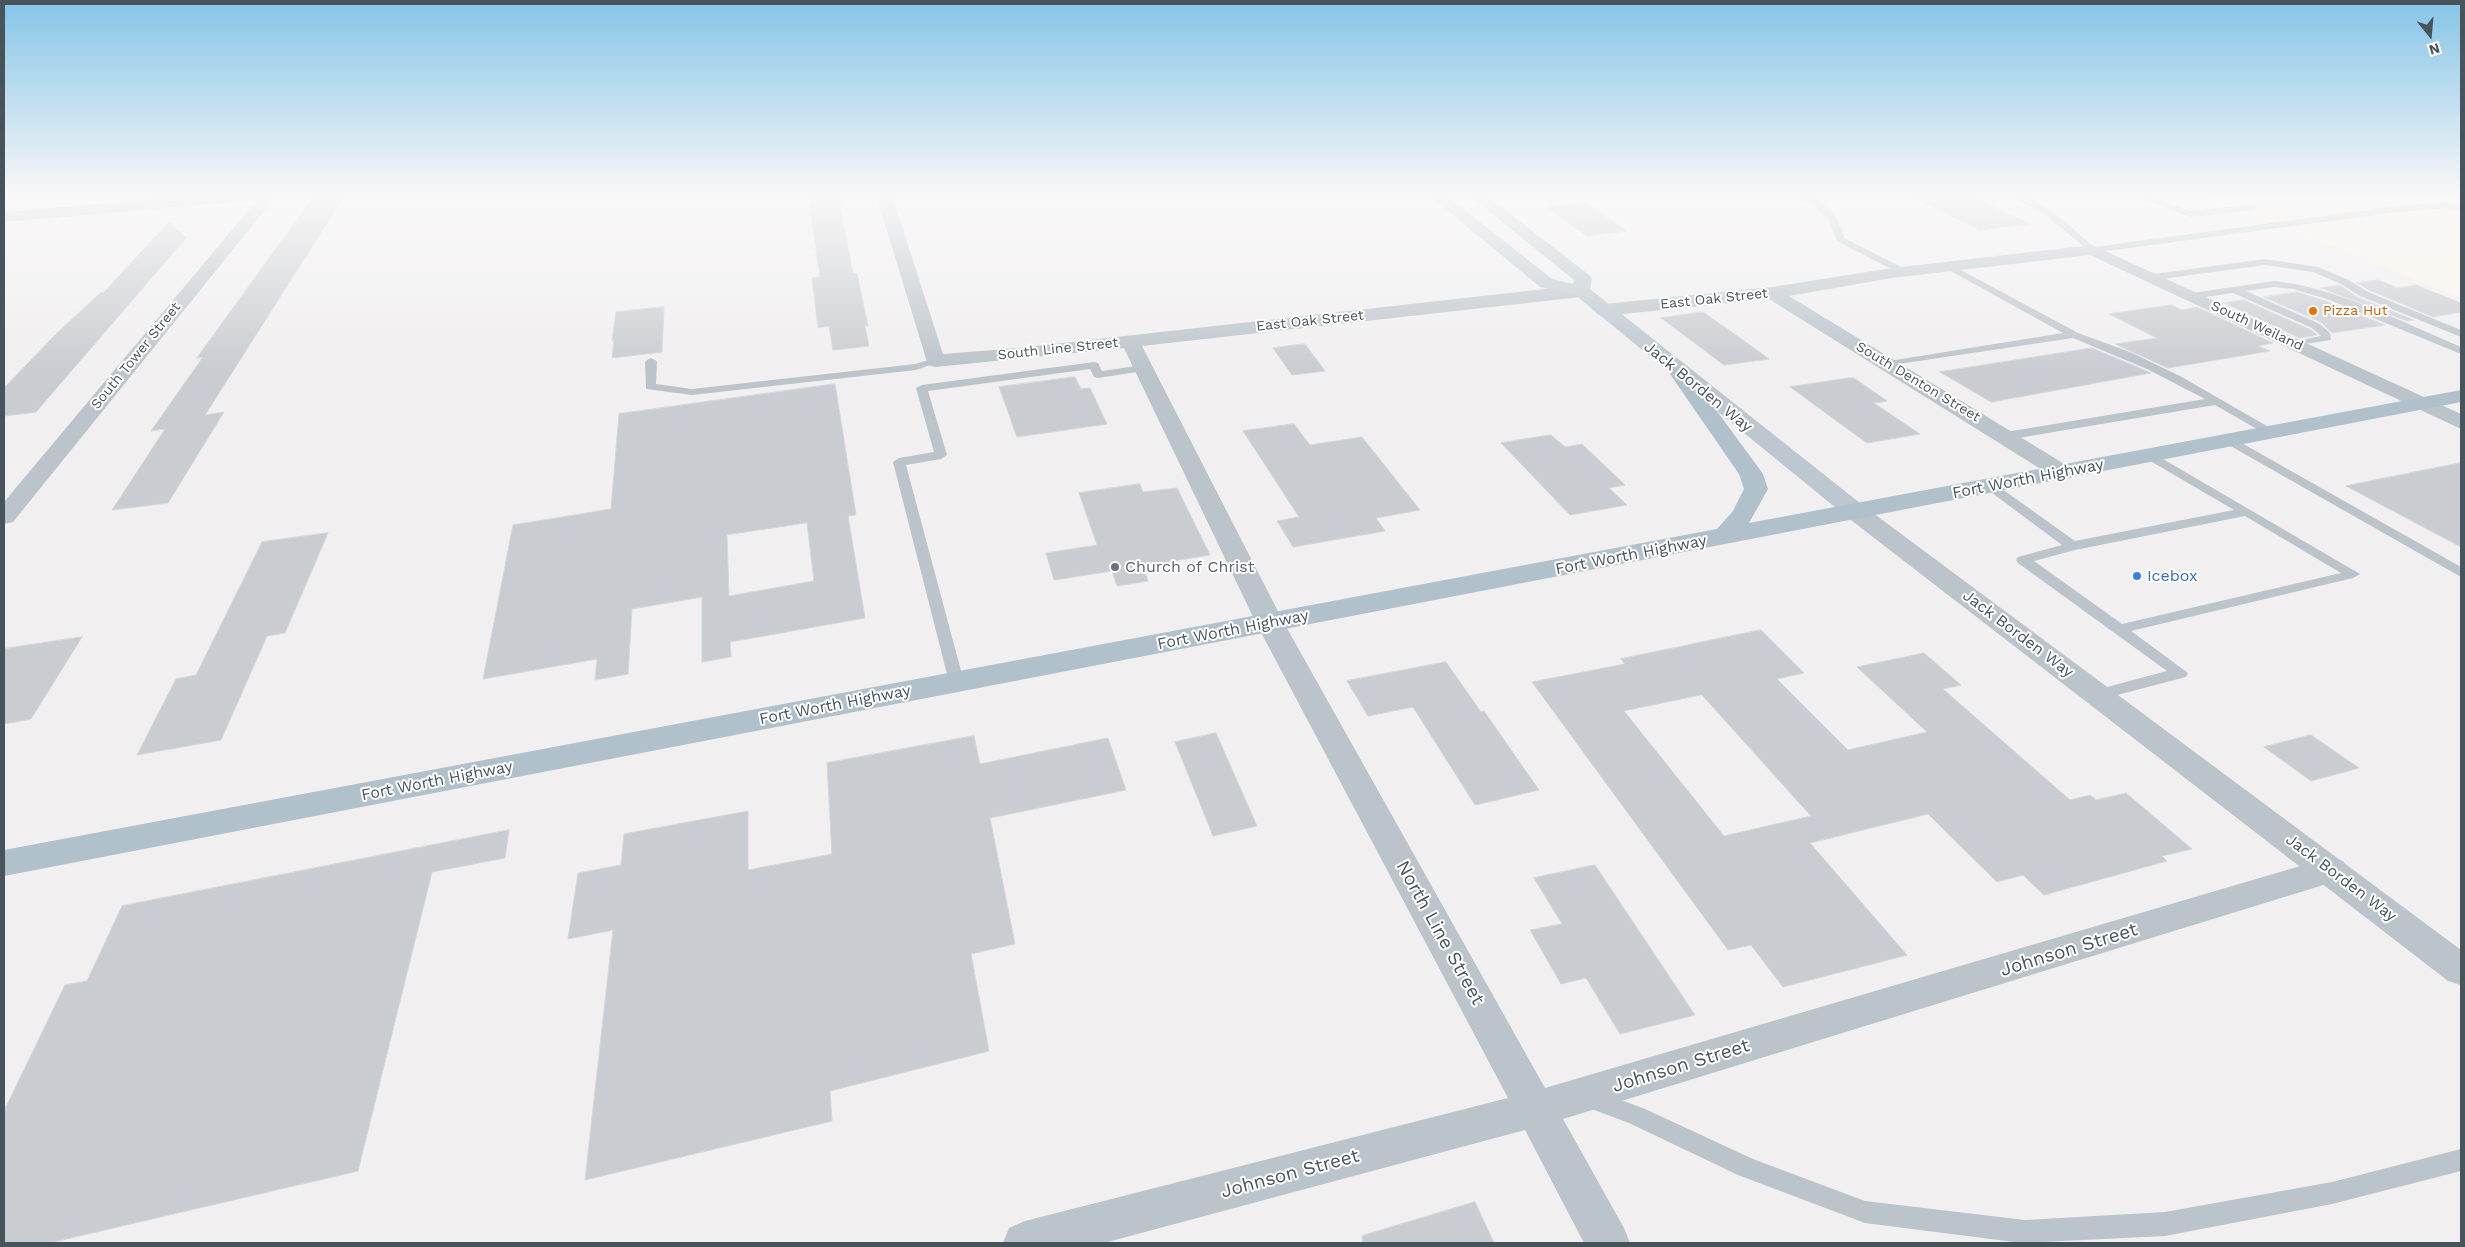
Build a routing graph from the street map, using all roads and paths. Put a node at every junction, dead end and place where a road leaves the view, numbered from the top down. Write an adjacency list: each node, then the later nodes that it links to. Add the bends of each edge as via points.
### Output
1 (220, 253): 38 (street, South Tower Street)
2 (902, 253): 22 (street)
3 (1509, 253): 12 (main road, Jack Borden Way, via 1546,283)
4 (1550, 253): 12 (main road, Jack Borden Way, via 1583,280)
5 (1867, 253): 9 (lane)
6 (2063, 253): 8 (street, East Oak Street)
7 (2099, 253): 10 (street, South Weiland)
8 (1948, 266): 9 (street, East Oak Street); 17 (lane)
9 (1902, 271): 13 (street, East Oak Street)
10 (2154, 277): 14 (street, South Weiland); 16 (lane, via 2278,262 2315,269 2364,294)
11 (2235, 290): 14 (lane); 19 (lane, via 2316,326 2327,338); 20 (lane, via 2274,284 2313,290)
12 (1581, 291): 15 (main road, Jack Borden Way); 18 (street, East Oak Street)
13 (1772, 293): 15 (street, East Oak Street); 23 (street, South Denton Street)
14 (2192, 296): 19 (street, South Weiland)
15 (1604, 310): 25 (main road, Jack Borden Way)
16 (2461, 334)
17 (2074, 335): 23 (lane); 27 (lane, via 2128,354)
18 (1130, 341): 22 (street, South Line Street); 24 (street, South Line Street)
19 (2295, 344): 28 (street, South Weiland)
20 (2461, 351)
21 (651, 361): 22 (lane, via 650,387 692,392 916,367)
22 (935, 361)
23 (1889, 364): 31 (street, South Denton Street)
24 (1143, 368): 42 (street, South Line Street); 44 (lane, via 1098,375 1094,365 922,388 941,455 899,462)
25 (1680, 374): 36 (main road, Jack Borden Way); 39 (main road, via 1751,474 1756,488 1744,513)
26 (2461, 396): 28 (main road, Fort Worth Highway)
27 (2217, 401): 30 (lane); 31 (lane)
28 (2420, 403): 29 (street, South Weiland); 30 (main road, Fort Worth Highway)
29 (2461, 422)
30 (2273, 433): 32 (main road, Fort Worth Highway)
31 (2006, 436): 34 (street, South Denton Street)
32 (2231, 441): 33 (main road, Fort Worth Highway); 41 (lane)
33 (2151, 456): 34 (main road, Fort Worth Highway); 37 (lane)
34 (2063, 473): 35 (main road, Fort Worth Highway)
35 (1990, 487): 36 (main road, Fort Worth Highway); 40 (lane)
36 (1856, 512): 39 (main road, Fort Worth Highway); 45 (street, Jack Borden Way)
37 (2246, 512): 40 (lane); 43 (lane, via 2354,574)
38 (4, 517)
39 (1724, 537): 42 (main road, Fort Worth Highway)
40 (2073, 546): 43 (lane, via 2023,560)
41 (2461, 573)
42 (1270, 623): 44 (main road, Fort Worth Highway); 50 (street, North Line Street)
43 (2120, 628): 45 (lane, via 2180,673)
44 (956, 682): 46 (main road, Fort Worth Highway)
45 (2098, 695): 47 (street, Jack Borden Way)
46 (4, 863)
47 (2331, 870): 48 (street, Jack Borden Way); 49 (street, Johnson Street)
48 (2461, 970)
49 (1581, 1095): 50 (street, Johnson Street); 51 (lane, via 1637,1116 1746,1167 1865,1212 2025,1232 2165,1224 2332,1193)
50 (1536, 1109): 52 (street, Johnson Street); 53 (street, North Line Street)
51 (2461, 1160)
52 (1025, 1243)
53 (1608, 1243)

